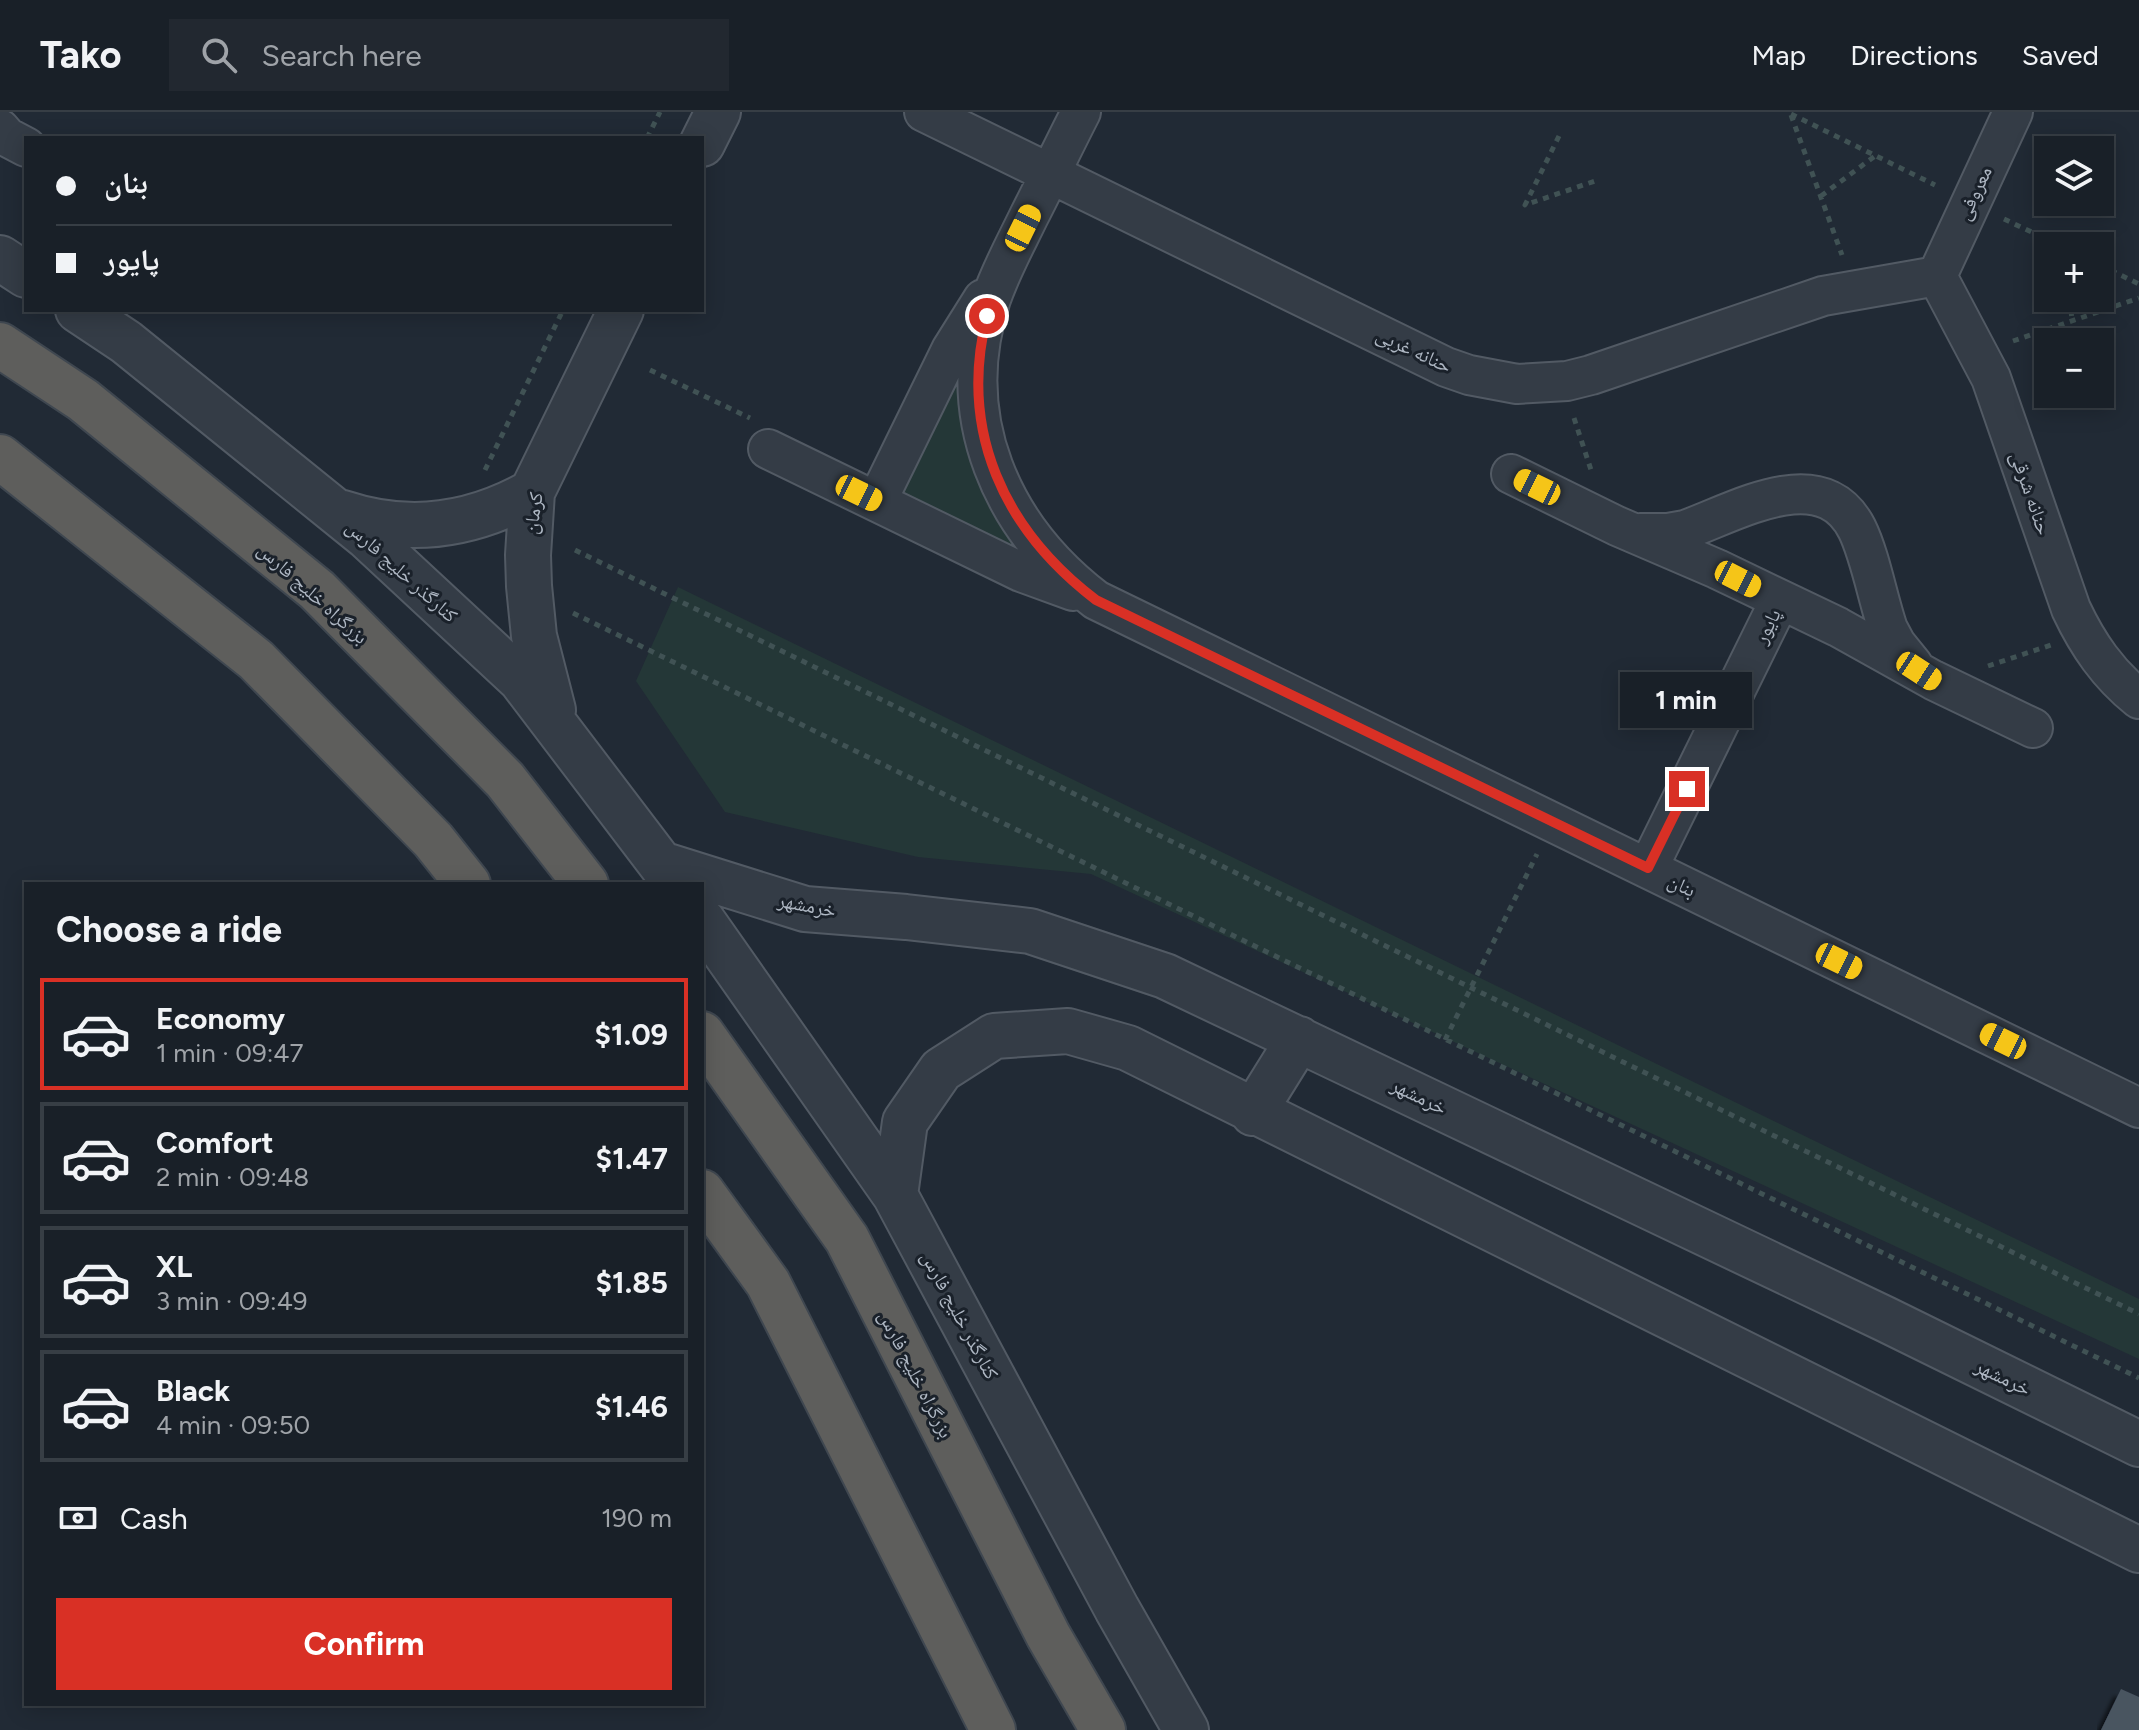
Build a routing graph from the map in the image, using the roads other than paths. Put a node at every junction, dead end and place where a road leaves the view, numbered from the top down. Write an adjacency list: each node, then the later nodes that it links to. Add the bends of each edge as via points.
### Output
1 (718, 112): 6 (street)
2 (924, 112): 8 (street, حنانه غربی)
3 (1081, 112): 8 (street, بنان)
4 (2013, 112): 12 (street, معروفی)
5 (0, 129): 7 (street)
6 (704, 140)
7 (24, 146)
8 (1050, 174): 9 (street, بنان); 12 (street, حنانه غربی, via 1446,367 1505,382 1542,384 1591,375 1823,296)
9 (1009, 256): 20 (street, via 951,350); 25 (street, بنان, via 991,299 979,366 992,466 1023,527 1043,553)
10 (0, 258): 11 (street)
11 (24, 274)
12 (1937, 276): 30 (street, حنانه شرقی, via 1991,378 2081,632 2109,672)
13 (81, 312): 21 (street, کنارگذر خلیج فارس, via 126,342)
14 (620, 312): 19 (street, کرمان)
15 (0, 345): 36 (highway, بزرگراه خلیج فارس, via 83,400 317,590 505,780)
16 (768, 449): 20 (street)
17 (0, 457): 35 (highway, via 256,660 433,840)
18 (1511, 474): 23 (street)
19 (532, 492): 21 (street, via 484,515 427,526 380,523); 32 (street, کرمان, via 528,555 534,636)
20 (877, 501): 25 (street, via 1021,572)
21 (335, 511): 32 (street, کنارگذر خلیج فارس, via 521,680)
22 (1699, 525): 23 (street, via 1668,533); 24 (street, via 1701,550); 27 (street, via 1783,494 1826,499 1857,530)
23 (1633, 532): 24 (street)
24 (1717, 569): 26 (street)
25 (1096, 600): 33 (street, بنان)
26 (1780, 600): 28 (street); 33 (street, پایور)
27 (1883, 615): 28 (street, via 1863,629); 29 (street, via 1896,644)
28 (1838, 627): 29 (street)
29 (1919, 671): 31 (street)
30 (2139, 699)
31 (2033, 728)
32 (559, 732): 34 (street, کنارگذر خلیج فارس)
33 (1648, 868): 42 (street, بنان)
34 (668, 874): 37 (street, خرمشهر)
35 (466, 882)
36 (584, 882)
37 (699, 882)
38 (704, 883): 41 (street, خرمشهر, via 805,909 1030,931 1165,976)
39 (704, 923): 45 (street, کنارگذر خلیج فارس)
40 (704, 1037): 49 (highway, بزرگراه خلیج فارس, via 847,1239 1048,1635)
41 (1299, 1039): 43 (street); 46 (street, خرمشهر)
42 (2139, 1108)
43 (1253, 1113): 45 (street, via 1128,1048 1068,1031 994,1036 941,1070 905,1122); 47 (street)
44 (704, 1195): 48 (highway, via 768,1283)
45 (895, 1195): 50 (street, کنارگذر خلیج فارس)
46 (2139, 1444)
47 (2139, 1550)
48 (993, 1730)
49 (1103, 1730)
50 (1186, 1730)

